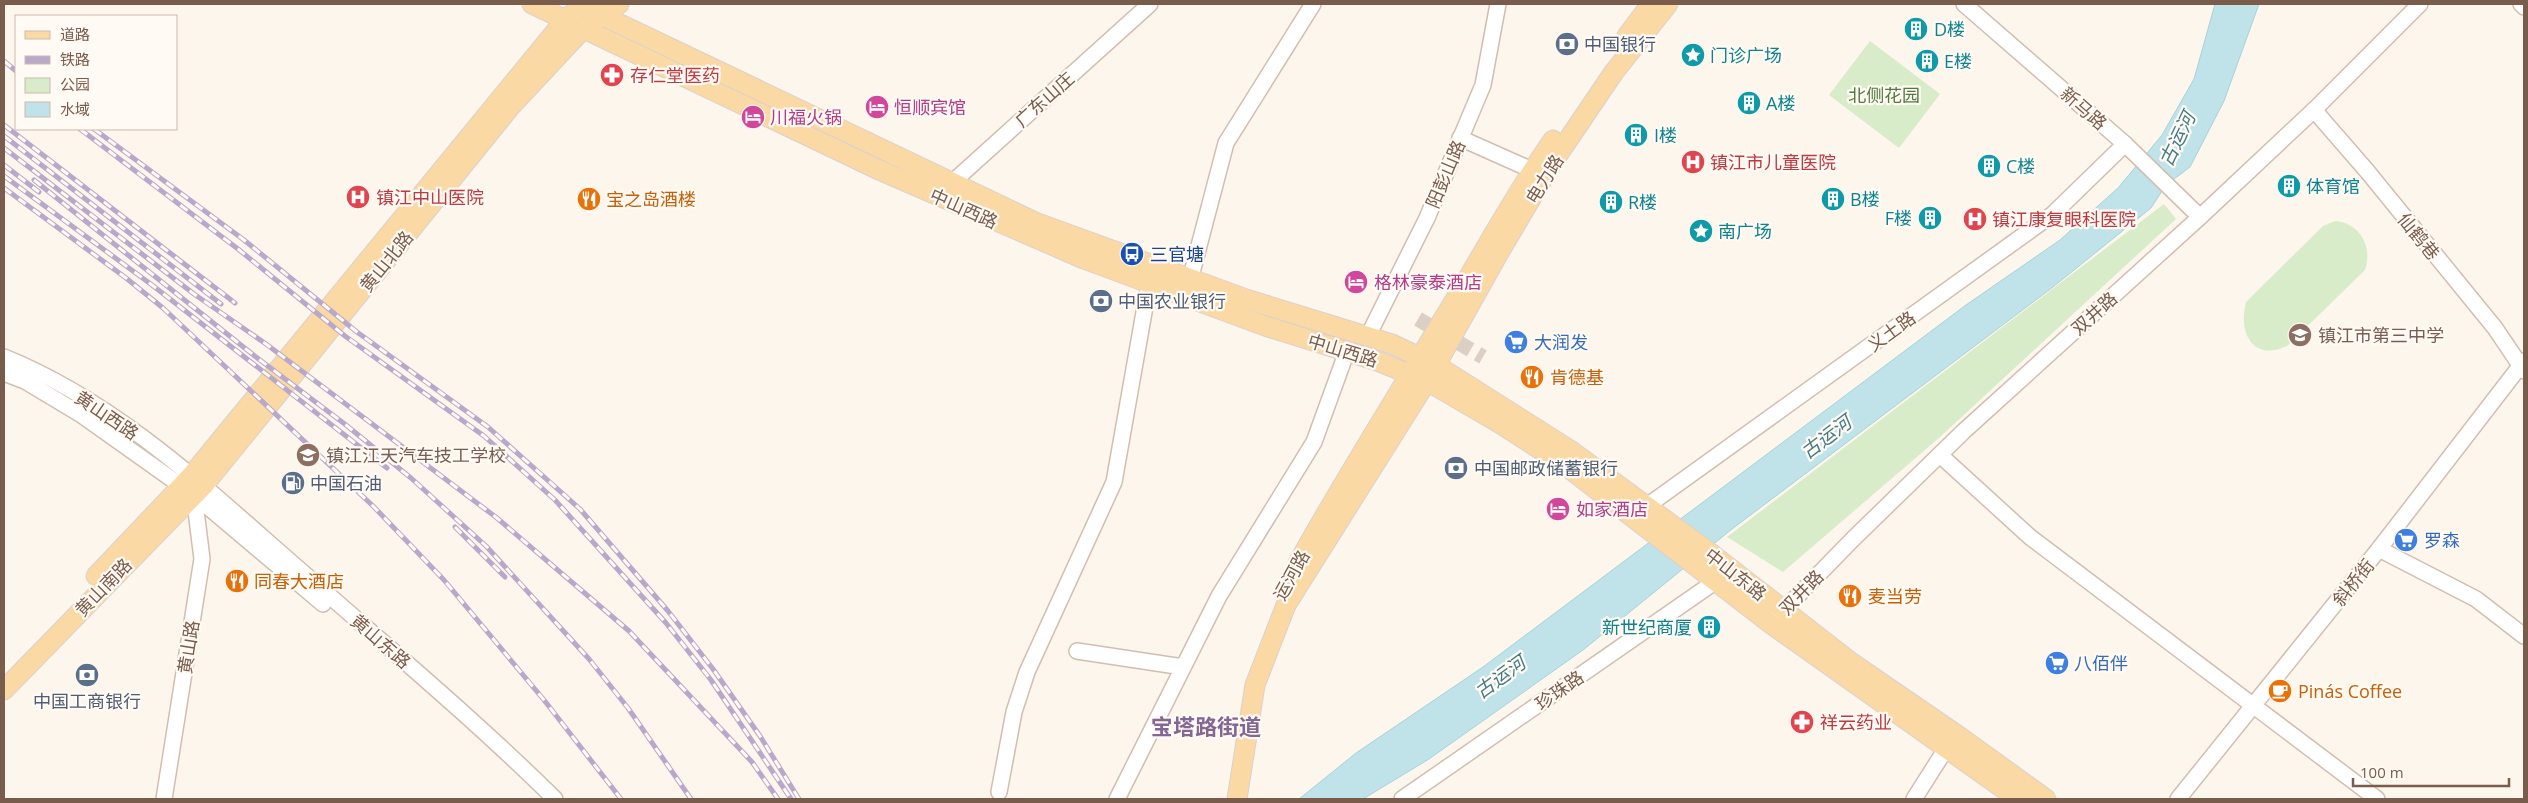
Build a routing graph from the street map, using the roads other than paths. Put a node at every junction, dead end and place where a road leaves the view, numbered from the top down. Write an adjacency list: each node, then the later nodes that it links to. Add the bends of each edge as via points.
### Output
1 (532, 4): 14 (main road, 中山西路)
2 (581, 4): 13 (main road, 中山西路); 14 (main road, 黄山北路)
3 (618, 4): 13 (main road, 黄山北路)
4 (1150, 4): 20 (street, 广东山庄)
5 (1312, 4): 23 (street, via 1226,143)
6 (1498, 4): 17 (street, 阳彭山路, via 1483,84)
7 (1651, 4): 19 (main road, 电力路)
8 (1668, 4): 28 (main road, 电力路, via 1614,72 1551,165)
9 (1964, 4): 18 (street, 新马路)
10 (2420, 4): 16 (street, 双井路)
11 (2521, 4): 12 (street)
12 (2524, 7)
13 (601, 16): 15 (main road, 黄山北路); 20 (main road, 中山西路)
14 (565, 20): 15 (main road, 中山西路); 33 (main road, 黄山北路)
15 (583, 29): 21 (main road, 中山西路); 33 (main road, 黄山北路, via 511,106)
16 (2314, 110): 22 (street, 双井路); 29 (street, 仙鹤巷)
17 (1460, 138): 19 (street); 25 (street, 阳彭山路, via 1426,218)
18 (2125, 144): 22 (street, 新马路); 34 (street, 义土路, via 2053,214)
19 (1532, 170): 28 (main road, 电力路, via 1495,229)
20 (951, 182): 21 (street, 广东山庄); 23 (main road, 中山西路, via 1035,222)
21 (939, 196): 24 (main road, 中山西路, via 1084,260)
22 (2200, 217): 32 (street, 双井路)
23 (1190, 280): 25 (main road, 中山西路)
24 (1149, 284): 26 (main road, 中山西路, via 1265,326); 46 (street, via 1114,482 1027,672 1014,712)
25 (1368, 336): 28 (main road, 中山西路)
26 (1347, 351): 31 (main road, 中山西路); 41 (street, via 1314,442 1219,596)
27 (4, 357): 33 (street, 黄山西路, via 29,367 91,402)
28 (1429, 361): 31 (main road); 34 (main road, 中山东路, via 1570,450)
29 (2523, 366): 35 (street, 斜桥街)
30 (4, 372): 33 (street, 黄山西路, via 25,381)
31 (1419, 378): 34 (main road, 中山东路); 51 (main road, 运河路, via 1340,488 1270,614 1247,678); 52 (main road, 运河路, via 1286,605 1255,685)
32 (1940, 455): 38 (street, 双井路); 44 (street, via 2030,537)
33 (193, 485): 42 (main road, 黄山南路); 43 (main road, 黄山南路); 47 (street, 黄山路, via 202,559); 48 (street, 黄山东路, via 492,747); 49 (street, 黄山东路, via 497,742)
34 (1650, 515): 36 (main road, 中山东路)
35 (2379, 548): 39 (street, via 2476,599); 44 (street, 斜桥街)
36 (1706, 561): 37 (main road, 中山东路); 38 (main road, 中山东路)
37 (1716, 580): 38 (main road, 中山东路); 53 (street, 珍珠路)
38 (1777, 618): 45 (main road, 中山东路); 56 (main road, 中山东路, via 1852,663)
39 (2524, 636)
40 (1077, 651): 41 (street)
41 (1183, 667): 50 (street)
42 (4, 673)
43 (4, 690)
44 (2254, 705): 57 (street, 斜桥街); 58 (street)
45 (1947, 747): 54 (street); 55 (main road, 中山东路)
46 (999, 792)
47 (164, 799)
48 (544, 799)
49 (555, 799)
50 (1117, 799)
51 (1227, 799)
52 (1238, 799)
53 (1402, 799)
54 (1914, 799)
55 (2018, 799)
56 (2046, 799)
57 (2178, 799)
58 (2377, 799)

